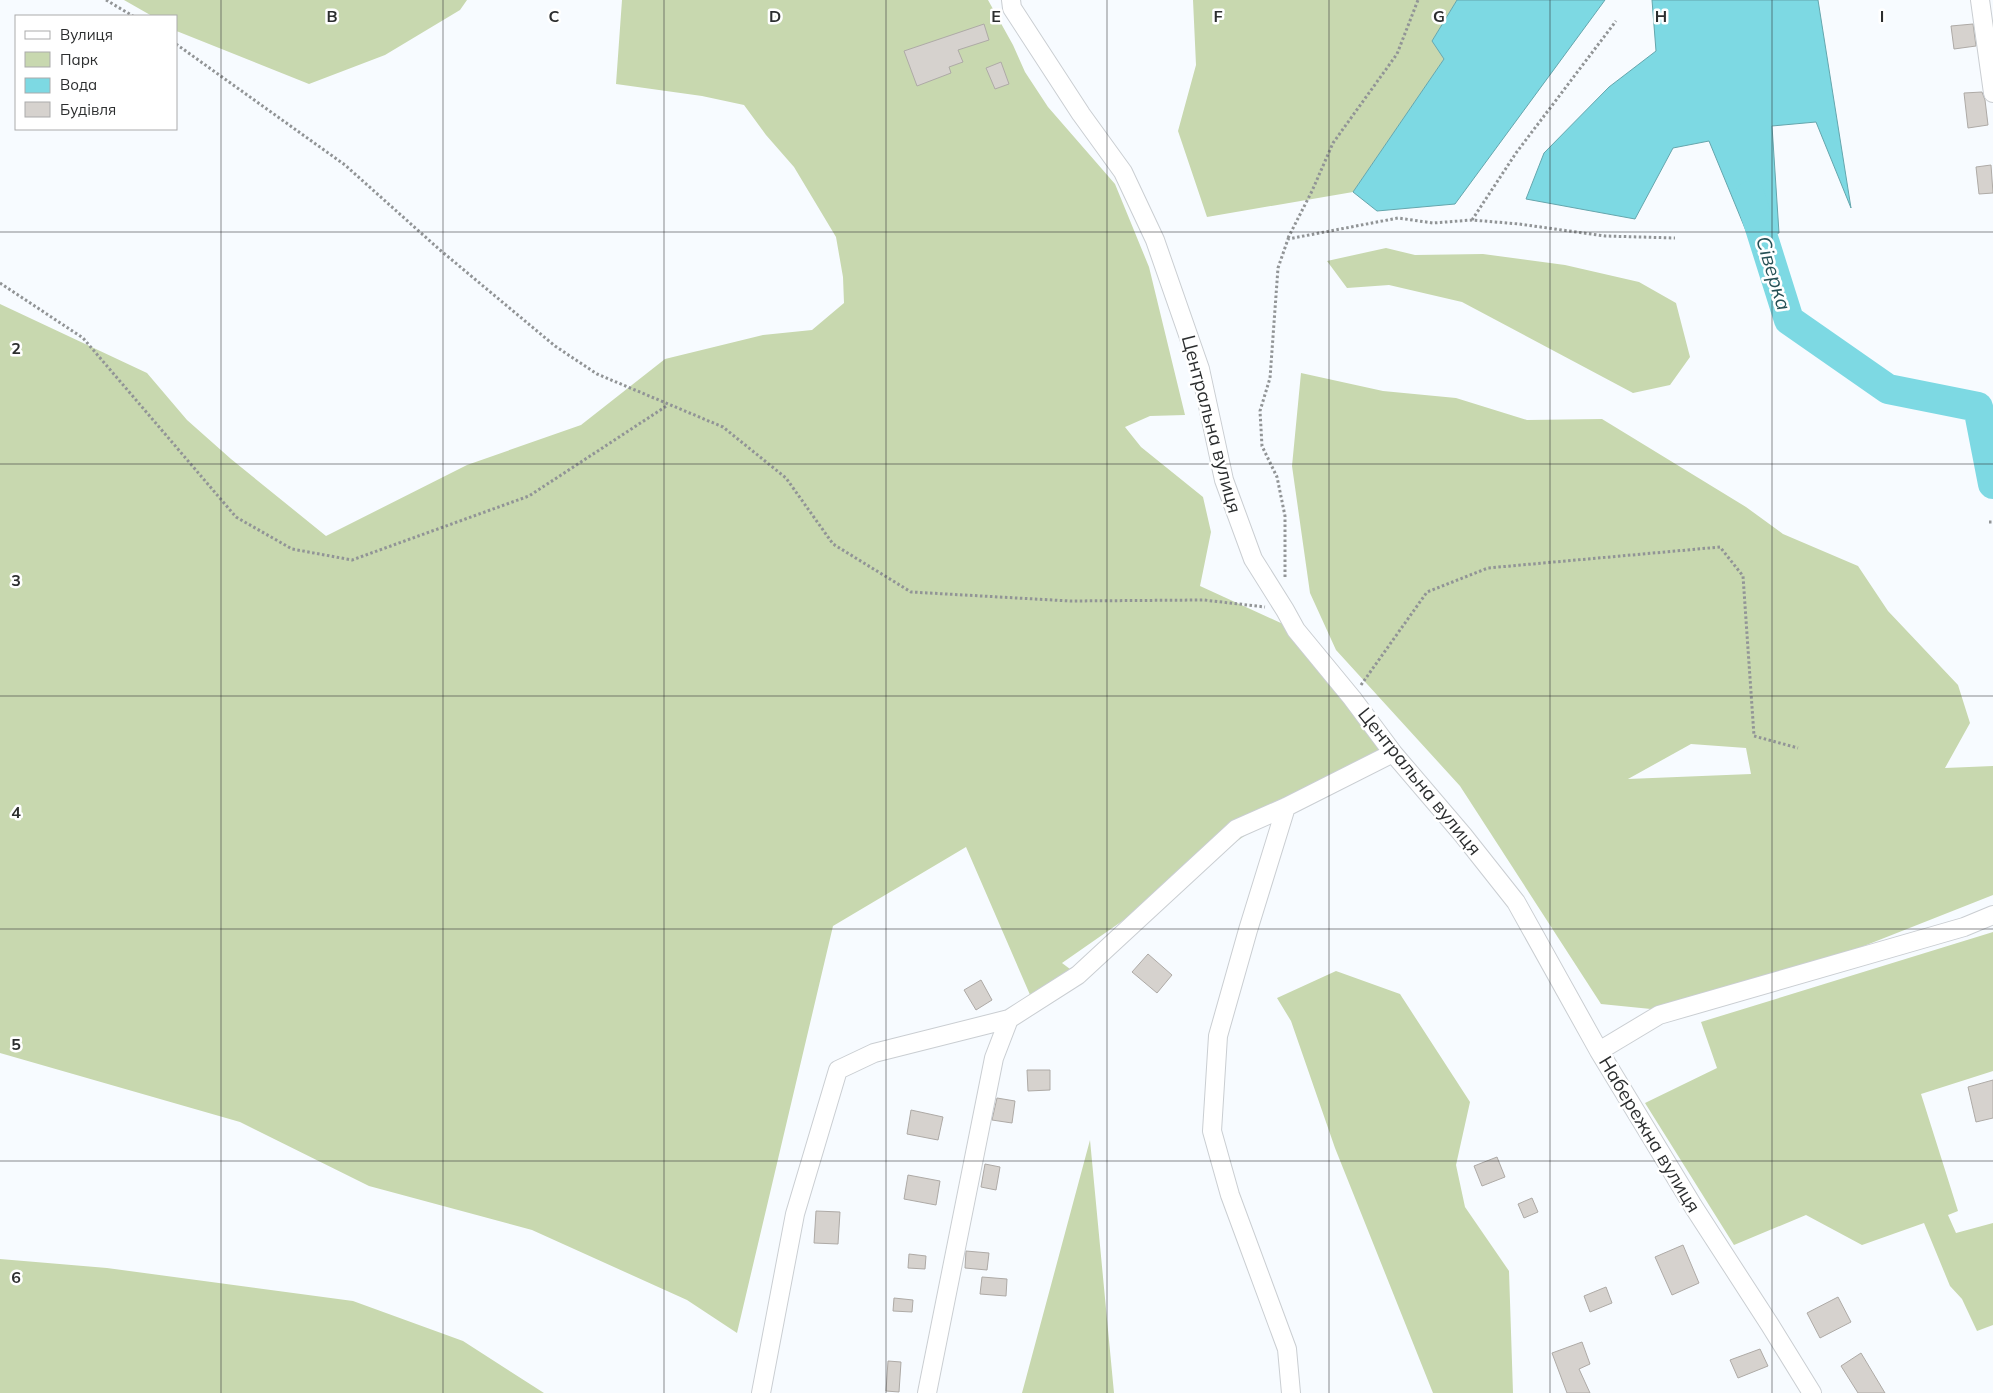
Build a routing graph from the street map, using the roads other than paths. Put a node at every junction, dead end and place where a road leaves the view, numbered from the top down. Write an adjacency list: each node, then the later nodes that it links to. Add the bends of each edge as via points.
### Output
1 (1011, 0): 4 (street, Центральна вулиця, via 1022,24 1123,172 1155,240 1200,370 1224,480 1253,559 1296,630)
2 (1980, 0): 3 (street)
3 (1993, 93)
4 (1393, 753): 5 (street); 8 (street, Центральна вулиця, via 1516,902)
5 (1286, 807): 7 (street, via 1236,829 1078,975); 11 (street, via 1218,1036 1212,1131 1230,1195 1287,1349)
6 (1993, 915): 8 (street, Набережна вулиця, via 1964,927 1659,1015)
7 (1009, 1019): 9 (street, via 874,1053 838,1070 795,1214); 10 (street, via 990,1076)
8 (1598, 1050): 12 (street, Набережна вулиця, via 1692,1206)
9 (761, 1393)
10 (927, 1393)
11 (1291, 1393)
12 (1812, 1393)

